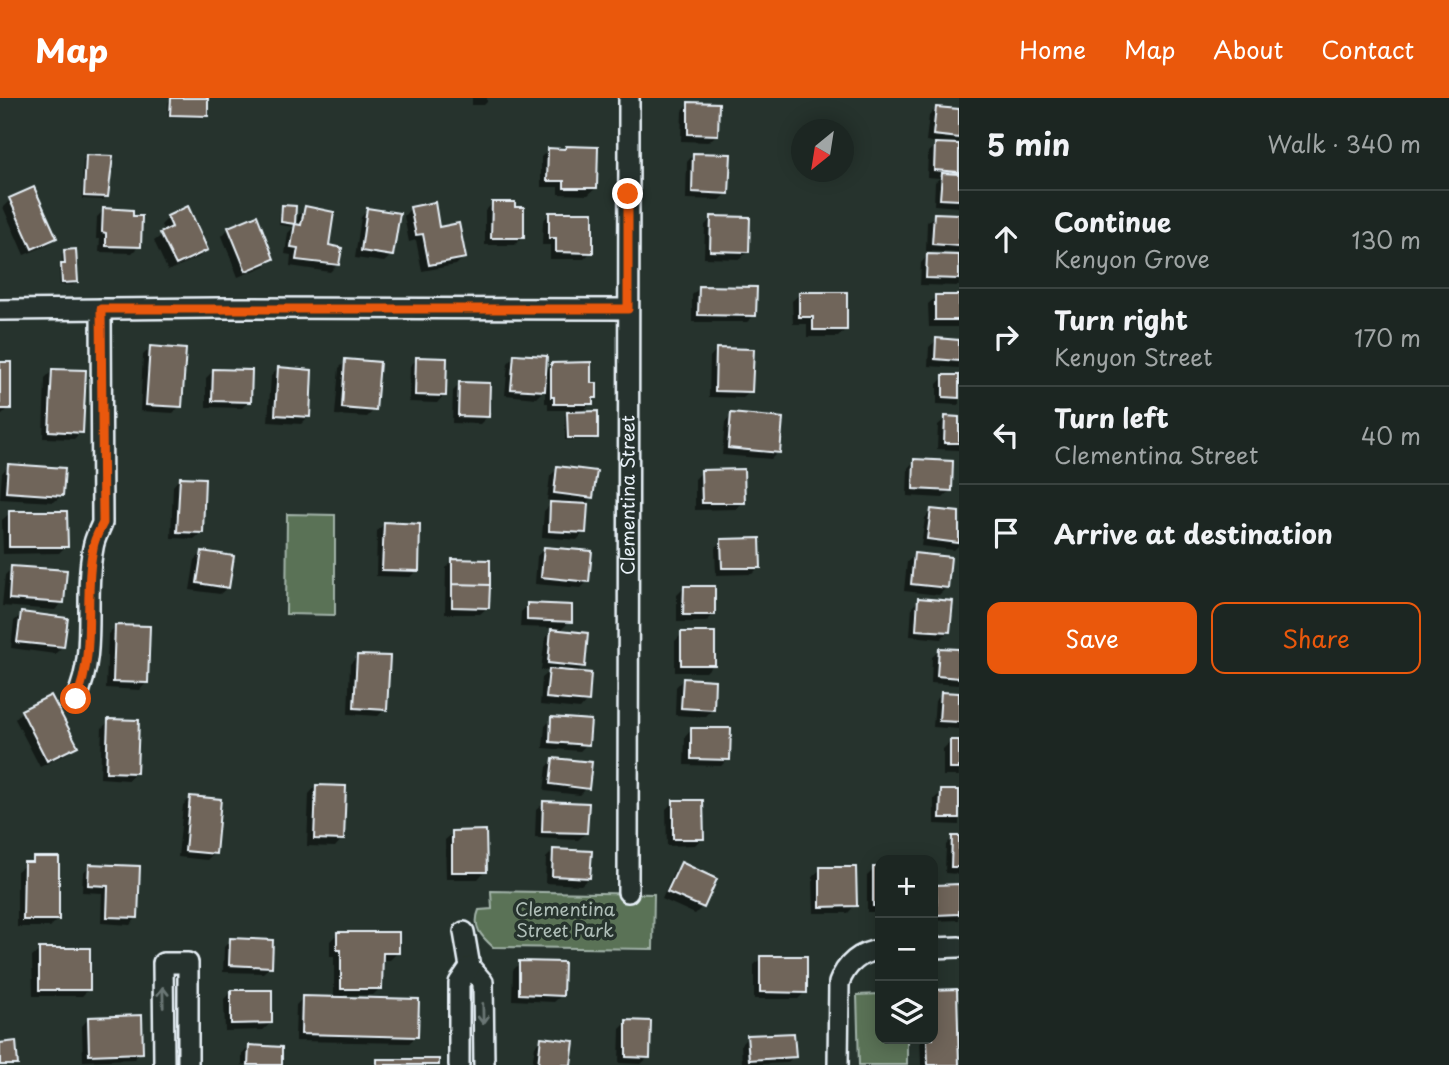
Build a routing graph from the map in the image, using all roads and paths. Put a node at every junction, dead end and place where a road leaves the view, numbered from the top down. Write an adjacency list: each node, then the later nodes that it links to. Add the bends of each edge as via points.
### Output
1 (628, 98): 3 (street, Clementina Street)
2 (101, 309): 3 (street); 4 (street); 5 (street, via 103,523 93,546 88,632 82,686)
3 (628, 309): 6 (street, Clementina Street)
4 (0, 310)
5 (76, 699)
6 (628, 892)
7 (464, 932): 11 (street)
8 (959, 947): 9 (street)
9 (938, 948)
10 (875, 951): 16 (street, via 862,954 848,966 839,983)
11 (470, 967): 14 (street, via 459,983); 15 (street, one-way to 15, via 483,982)
12 (164, 1065): 13 (street, one-way to 13, via 163,963 188,963)
13 (188, 1065)
14 (459, 1065)
15 (484, 1065)
16 (838, 1065)

